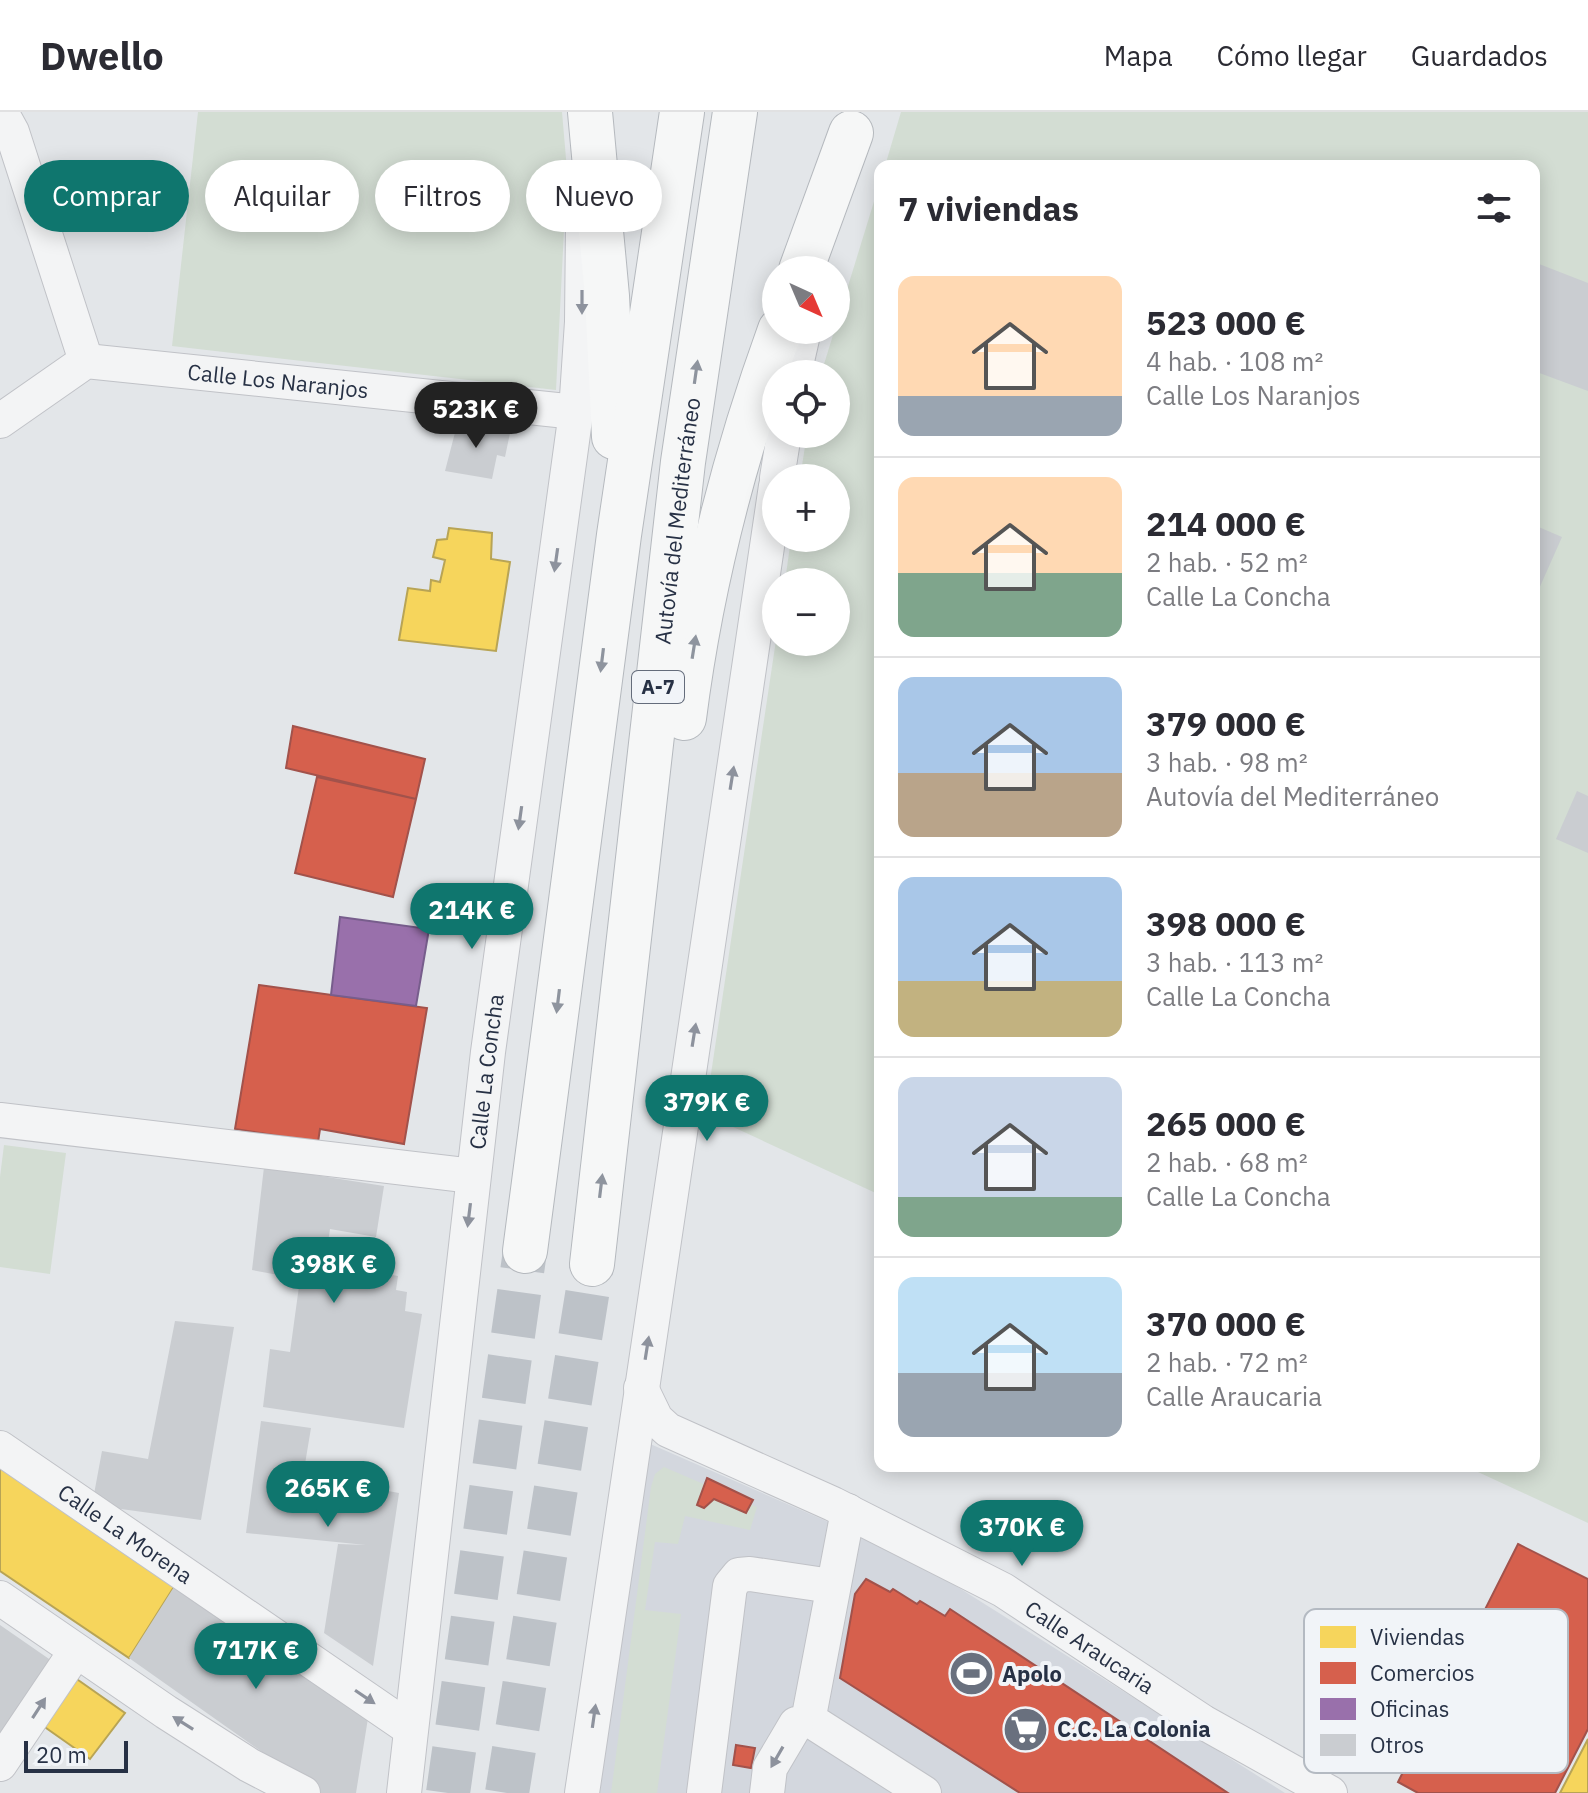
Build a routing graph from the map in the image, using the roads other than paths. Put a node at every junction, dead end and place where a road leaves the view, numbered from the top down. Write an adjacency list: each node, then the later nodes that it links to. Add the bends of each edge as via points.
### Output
1 (1, 112): 10 (street)
2 (583, 112): 11 (street, Calle La Concha, one-way to 11)
3 (590, 112): 13 (highway, via 607,296)
4 (682, 112): 13 (highway, A-7)
5 (735, 112): 15 (highway, Autovía del Mediterráneo / A-7, one-way to 5, via 683,462)
6 (854, 123): 7 (highway); 8 (street)
7 (806, 256)
8 (822, 256)
9 (775, 344): 15 (highway, one-way to 9, via 661,859 709,560)
10 (86, 361): 11 (street, Calle Los Naranjos); 12 (street)
11 (576, 412): 17 (street, Calle La Concha, one-way to 17)
12 (0, 421)
13 (619, 535): 18 (highway, A-7, one-way to 18)
14 (766, 552): 20 (street, one-way to 14)
15 (627, 969): 19 (highway, Autovía del Mediterráneo / A-7, one-way to 15)
16 (0, 1120): 17 (street)
17 (473, 1176): 29 (street, Calle La Concha, one-way to 29)
18 (525, 1251)
19 (592, 1264)
20 (641, 1388): 21 (street, via 656,1419); 23 (street)
21 (668, 1430): 23 (street, via 645,1441); 24 (street, Calle Araucaria)
22 (0, 1448): 29 (street, Calle La Morena, one-way to 29)
23 (630, 1465): 34 (street, one-way to 23)
24 (840, 1508): 25 (street); 31 (street, via 809,1716); 37 (street, Calle Araucaria, via 1003,1590 1203,1722)
25 (818, 1584): 28 (street); 35 (street, via 750,1574 739,1575 730,1586)
26 (0, 1598): 27 (street)
27 (76, 1651): 30 (street, one-way to 27); 32 (street, one-way to 27, via 249,1765)
28 (796, 1724): 31 (street); 36 (street, one-way to 36, via 770,1768)
29 (409, 1728): 33 (street, Calle La Concha)
30 (0, 1764)
31 (895, 1788)
32 (303, 1793)
33 (404, 1793)
34 (582, 1793)
35 (704, 1793)
36 (767, 1793)
37 (1330, 1793)

